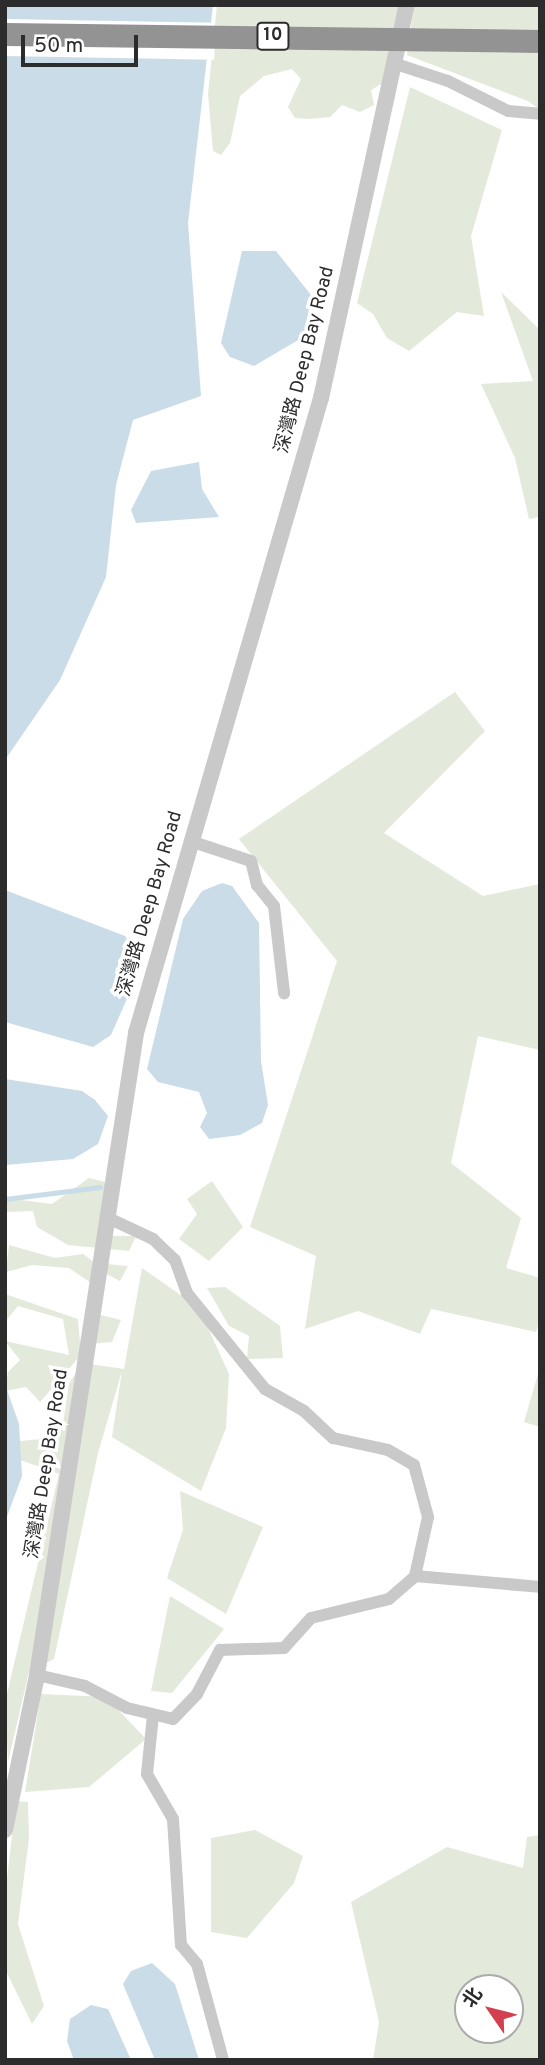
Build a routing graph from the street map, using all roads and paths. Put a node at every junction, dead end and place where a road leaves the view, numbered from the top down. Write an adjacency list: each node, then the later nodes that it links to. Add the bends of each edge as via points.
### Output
1 (407, 5): 4 (street, 深灣路 Deep Bay Road)
2 (5, 34): 3 (highway, 10, bridge)
3 (540, 41)
4 (396, 64): 5 (street, via 448,81 508,111); 6 (street, 深灣路 Deep Bay Road, via 321,398)
5 (540, 114)
6 (190, 841): 7 (street, via 251,861 257,885 274,906); 8 (street, 深灣路 Deep Bay Road, via 136,1033)
7 (284, 993)
8 (106, 1217): 9 (street, via 153,1239 175,1260 187,1293 265,1390 304,1411 333,1438 388,1450 414,1465 428,1517); 11 (street, 深灣路 Deep Bay Road)
9 (415, 1576): 10 (street); 12 (street, via 389,1599 311,1618 284,1648 220,1650 197,1694 173,1719)
10 (540, 1587)
11 (37, 1675): 12 (street, via 85,1686); 13 (street, 深灣路 Deep Bay Road)
12 (152, 1715): 14 (street, via 147,1773 173,1819 181,1945 197,1964)
13 (5, 1830)
14 (223, 2060)

